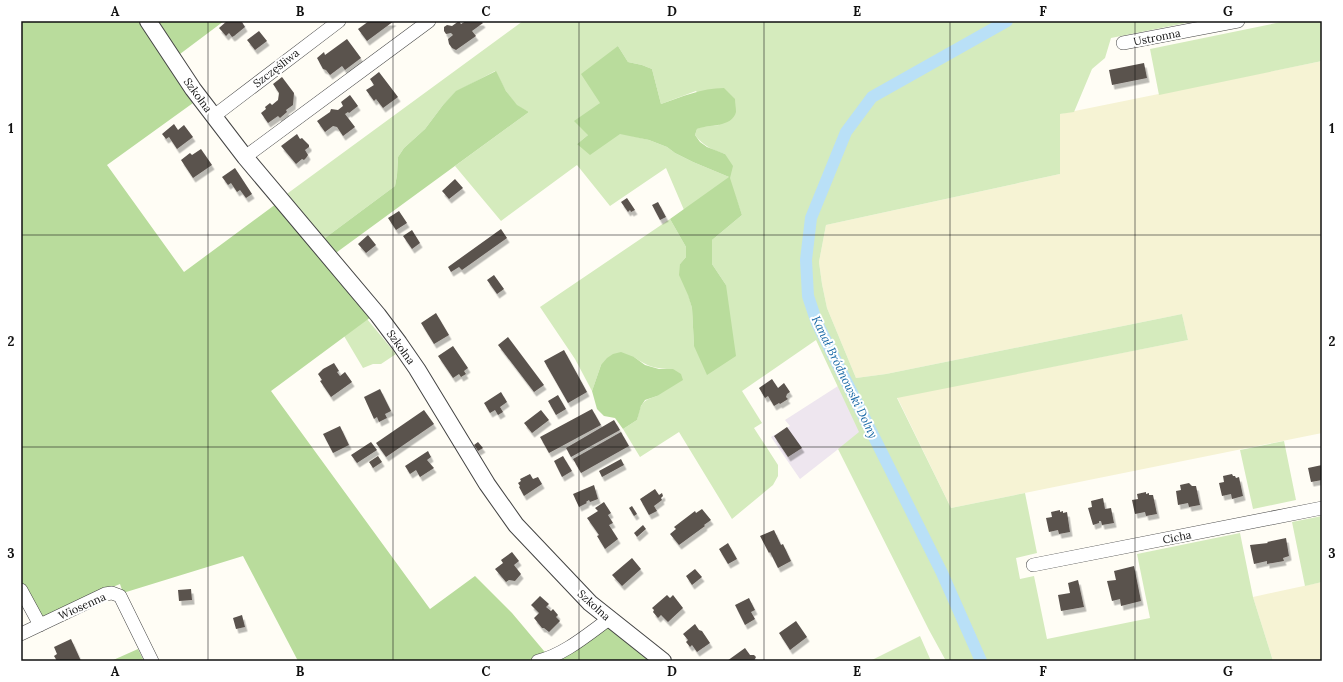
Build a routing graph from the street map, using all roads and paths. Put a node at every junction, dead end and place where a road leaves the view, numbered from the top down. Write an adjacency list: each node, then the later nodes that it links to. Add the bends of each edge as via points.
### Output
1 (148, 21): 6 (street, Szkolna)
2 (339, 21): 6 (street, Szczęśliwa)
3 (429, 21): 7 (street)
4 (1238, 21): 5 (street, Ustronna)
5 (1123, 43)
6 (214, 116): 7 (street, Szkolna)
7 (245, 157): 11 (street, Szkolna, via 399,343 487,484 516,525 590,603)
8 (1322, 508): 9 (street, Cicha)
9 (1033, 565)
10 (21, 590): 12 (street)
11 (609, 619): 14 (street); 16 (street, Szkolna)
12 (40, 625): 13 (street, Wiosenna); 15 (street, Wiosenna, via 105,594 119,594)
13 (21, 634)
14 (545, 660)
15 (152, 661)
16 (663, 661)

